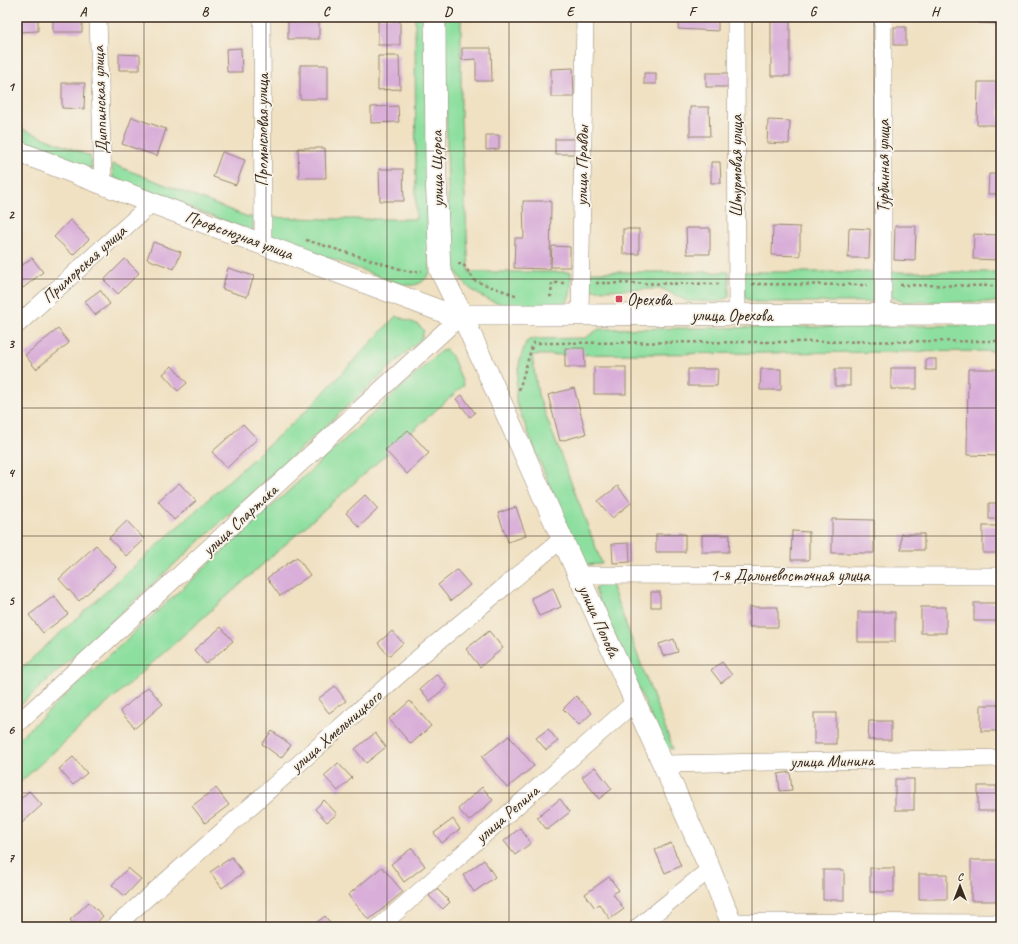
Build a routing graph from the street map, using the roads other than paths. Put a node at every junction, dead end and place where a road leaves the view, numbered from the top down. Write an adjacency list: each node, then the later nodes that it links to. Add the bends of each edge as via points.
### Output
1 (98, 17): 8 (street, Диппинская улица)
2 (262, 17): 10 (street, Промысловая улица)
3 (436, 17): 15 (street, улица Щорса, via 436,176 440,270)
4 (586, 17): 12 (street, улица Правды)
5 (736, 17): 13 (street, Штурмовая улица)
6 (883, 17): 14 (street, Турбинная улица)
7 (17, 151): 8 (street, Профсоюзная улица)
8 (103, 183): 9 (street, Профсоюзная улица)
9 (152, 203): 10 (street, Профсоюзная улица); 16 (street, Приморская улица)
10 (263, 244): 15 (street, Профсоюзная улица)
11 (1001, 314): 14 (street, улица Орехова)
12 (580, 315): 13 (street, улица Орехова); 15 (street, улица Орехова)
13 (737, 315): 14 (street, улица Орехова)
14 (883, 315)
15 (462, 316): 17 (street, улица Попова); 21 (street, улица Спартака)
16 (17, 325)
17 (562, 539): 18 (street, улица Попова); 27 (street, улица Хмельницкого, via 416,660)
18 (578, 575): 19 (street, 1-я Дальневосточная улица); 20 (street, улица Попова)
19 (1001, 576)
20 (635, 702): 23 (street, улица Попова); 28 (street, улица Репина)
21 (17, 724)
22 (1001, 758): 23 (street, улица Минина)
23 (663, 764): 24 (street, улица Попова)
24 (710, 870): 26 (street, улица Попова); 29 (street)
25 (1001, 923): 26 (street)
26 (732, 924)
27 (114, 927)
28 (379, 927)
29 (638, 927)

